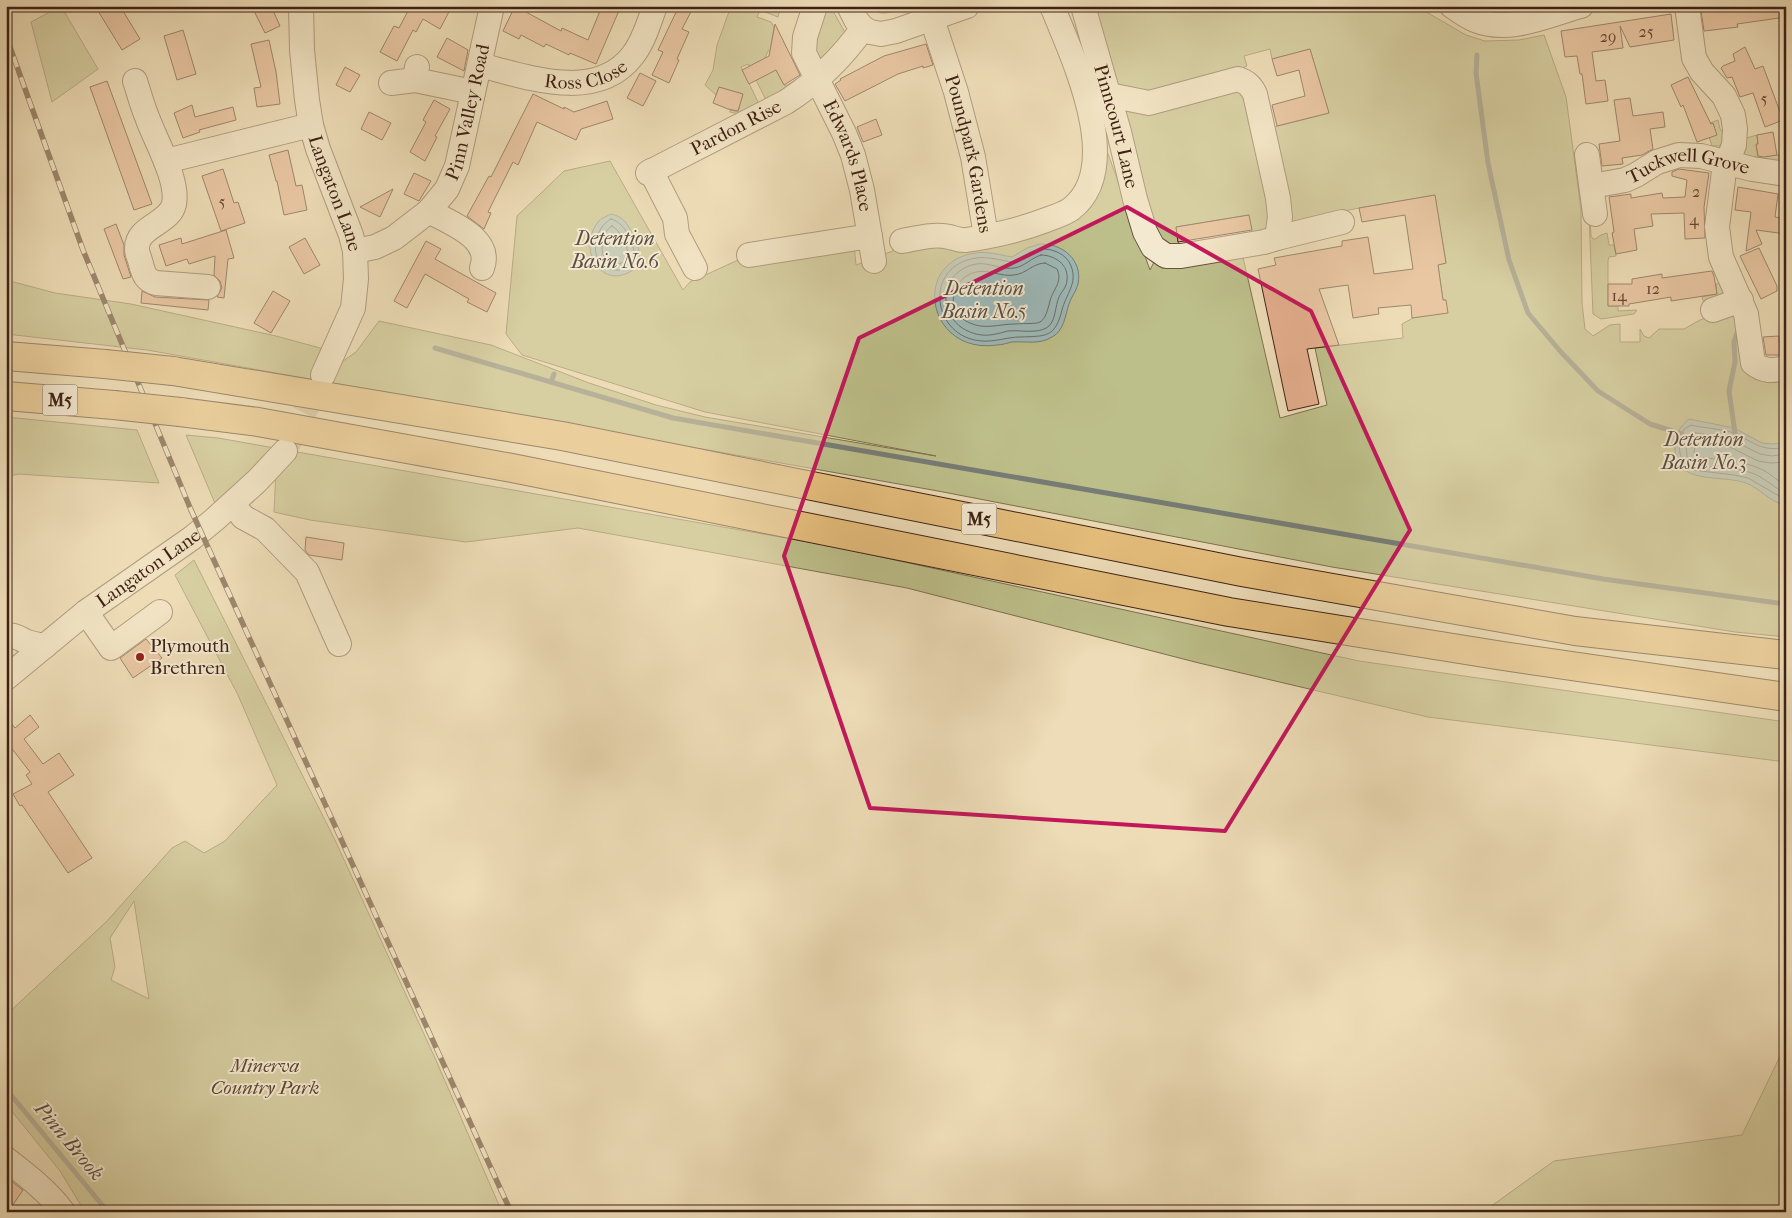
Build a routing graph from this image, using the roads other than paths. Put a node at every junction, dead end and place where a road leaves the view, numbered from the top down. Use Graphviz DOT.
graph roads {
  1 [pos="301,6"];
  2 [pos="492,6"];
  3 [pos="655,6"];
  4 [pos="815,6"];
  5 [pos="848,6"];
  6 [pos="967,6"];
  7 [pos="1052,6"];
  8 [pos="1082,6"];
  9 [pos="1452,6"];
  10 [pos="1581,6"];
  11 [pos="1686,6"];
  12 [pos="932,19"];
  13 [pos="863,28"];
  14 [pos="480,64"];
  15 [pos="817,80"];
  16 [pos="135,81"];
  17 [pos="391,83"];
  18 [pos="473,92"];
  19 [pos="1108,95"];
  20 [pos="311,125"];
  21 [pos="1587,155"];
  22 [pos="166,161"];
  23 [pos="1727,162"];
  24 [pos="1786,174"];
  25 [pos="1592,186"];
  26 [pos="429,211"];
  27 [pos="1595,214"];
  28 [pos="1342,222"];
  29 [pos="870,236"];
  30 [pos="986,236"];
  31 [pos="1278,238"];
  32 [pos="902,241"];
  33 [pos="355,251"];
  34 [pos="749,255"];
  35 [pos="874,261"];
  36 [pos="482,268"];
  37 [pos="695,268"];
  38 [pos="208,287"];
  39 [pos="1741,300"];
  40 [pos="1712,310"];
  41 [pos="6,356"];
  42 [pos="1786,368"];
  43 [pos="323,375"];
  44 [pos="6,396"];
  45 [pos="285,451"];
  46 [pos="233,504"];
  47 [pos="86,612"];
  48 [pos="160,612"];
  49 [pos="6,636"];
  50 [pos="339,644"];
  51 [pos="45,646"];
  52 [pos="1786,655"];
  53 [pos="6,678"];
  54 [pos="1786,697"];
  55 [pos="6,1159"];
  56 [pos="63,1212"];
  1 -- 20 [label="street, Langaton Lane"];
  2 -- 14 [label="street, Pinn Valley Road"];
  3 -- 14 [label="street, Ross Close"];
  4 -- 15 [label="street"];
  5 -- 13 [label="street"];
  6 -- 12 [label="street"];
  7 -- 30 [label="street"];
  8 -- 19 [label="street, Pinncourt Lane"];
  9 -- 10 [label="street"];
  11 -- 23 [label="street"];
  12 -- 13 [label="street"];
  12 -- 30 [label="street, Poundpark Gardens"];
  13 -- 15 [label="street, Pardon Rise"];
  14 -- 18 [label="street, Pinn Valley Road"];
  15 -- 29 [label="street, Edwards Place"];
  15 -- 37 [label="street, Pardon Rise"];
  16 -- 22 [label="street"];
  17 -- 18 [label="street"];
  18 -- 26 [label="street, Pinn Valley Road"];
  19 -- 31 [label="street, Pinncourt Lane"];
  19 -- 31 [label="street"];
  20 -- 22 [label="street"];
  20 -- 33 [label="street, Langaton Lane"];
  21 -- 25 [label="street"];
  22 -- 38 [label="street"];
  23 -- 24 [label="street, Tuckwell Grove"];
  23 -- 25 [label="street, Tuckwell Grove"];
  23 -- 39 [label="street"];
  25 -- 27 [label="street"];
  26 -- 33 [label="street, Pinn Valley Road"];
  26 -- 36 [label="street"];
  28 -- 31 [label="street"];
  29 -- 34 [label="street, Edwards Place"];
  29 -- 35 [label="street, Edwards Place"];
  30 -- 32 [label="street, Poundpark Gardens"];
  33 -- 43 [label="street, Langaton Lane"];
  39 -- 40 [label="street"];
  39 -- 42 [label="street"];
  41 -- 52 [label="highway, M5, bridge"];
  44 -- 54 [label="highway, M5, bridge"];
  45 -- 46 [label="street, Langaton Lane"];
  46 -- 47 [label="street, Langaton Lane"];
  46 -- 50 [label="street"];
  47 -- 48 [label="street"];
  47 -- 51 [label="street, Langaton Lane"];
  49 -- 51 [label="street"];
  51 -- 53 [label="street, Langaton Lane"];
  55 -- 56 [label="street"];
}
